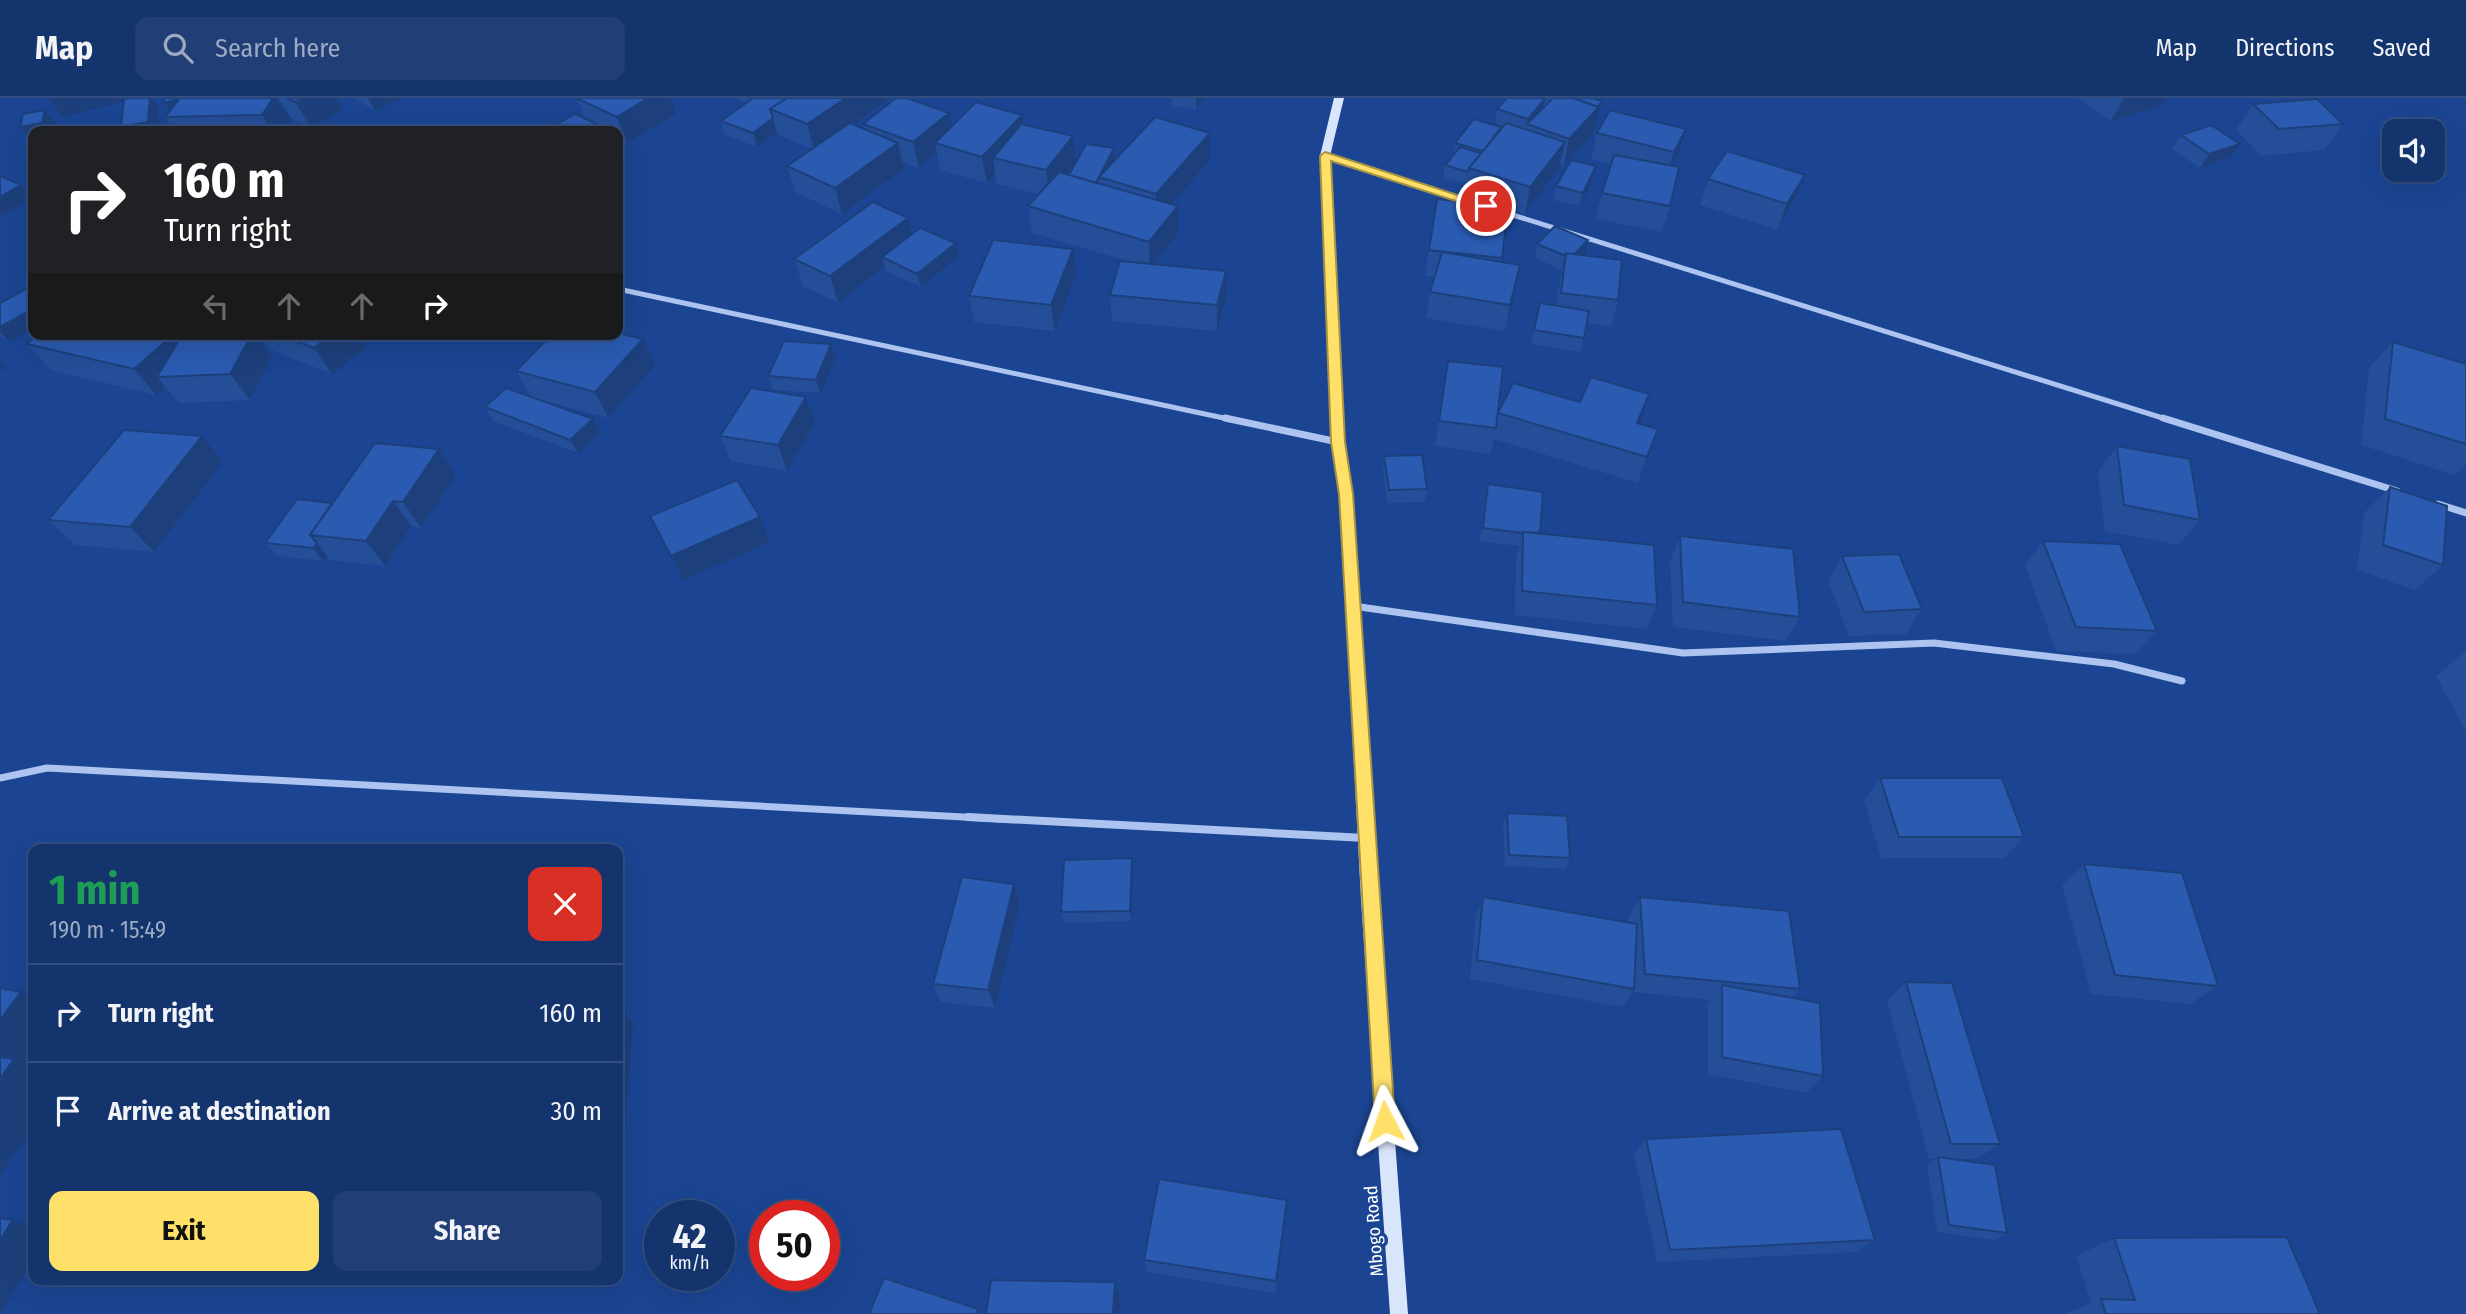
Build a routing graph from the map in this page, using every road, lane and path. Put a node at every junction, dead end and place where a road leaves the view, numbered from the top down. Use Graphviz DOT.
graph roads {
  1 [pos="1339,98"];
  2 [pos="1325,156"];
  3 [pos="623,290"];
  4 [pos="1338,442"];
  5 [pos="2400,492"];
  6 [pos="2426,500"];
  7 [pos="2466,513"];
  8 [pos="1352,606"];
  9 [pos="2182,681"];
  10 [pos="0,778"];
  11 [pos="1366,838"];
  12 [pos="1399,1314"];
  1 -- 2 [label="main road, Mbogo Road"];
  2 -- 4 [label="main road, Mbogo Road"];
  2 -- 5 [label="street"];
  3 -- 4 [label="street"];
  4 -- 8 [label="main road, Mbogo Road"];
  6 -- 7 [label="street"];
  8 -- 9 [label="street"];
  8 -- 11 [label="main road, Mbogo Road"];
  10 -- 11 [label="street"];
  11 -- 12 [label="main road, Mbogo Road"];
}
